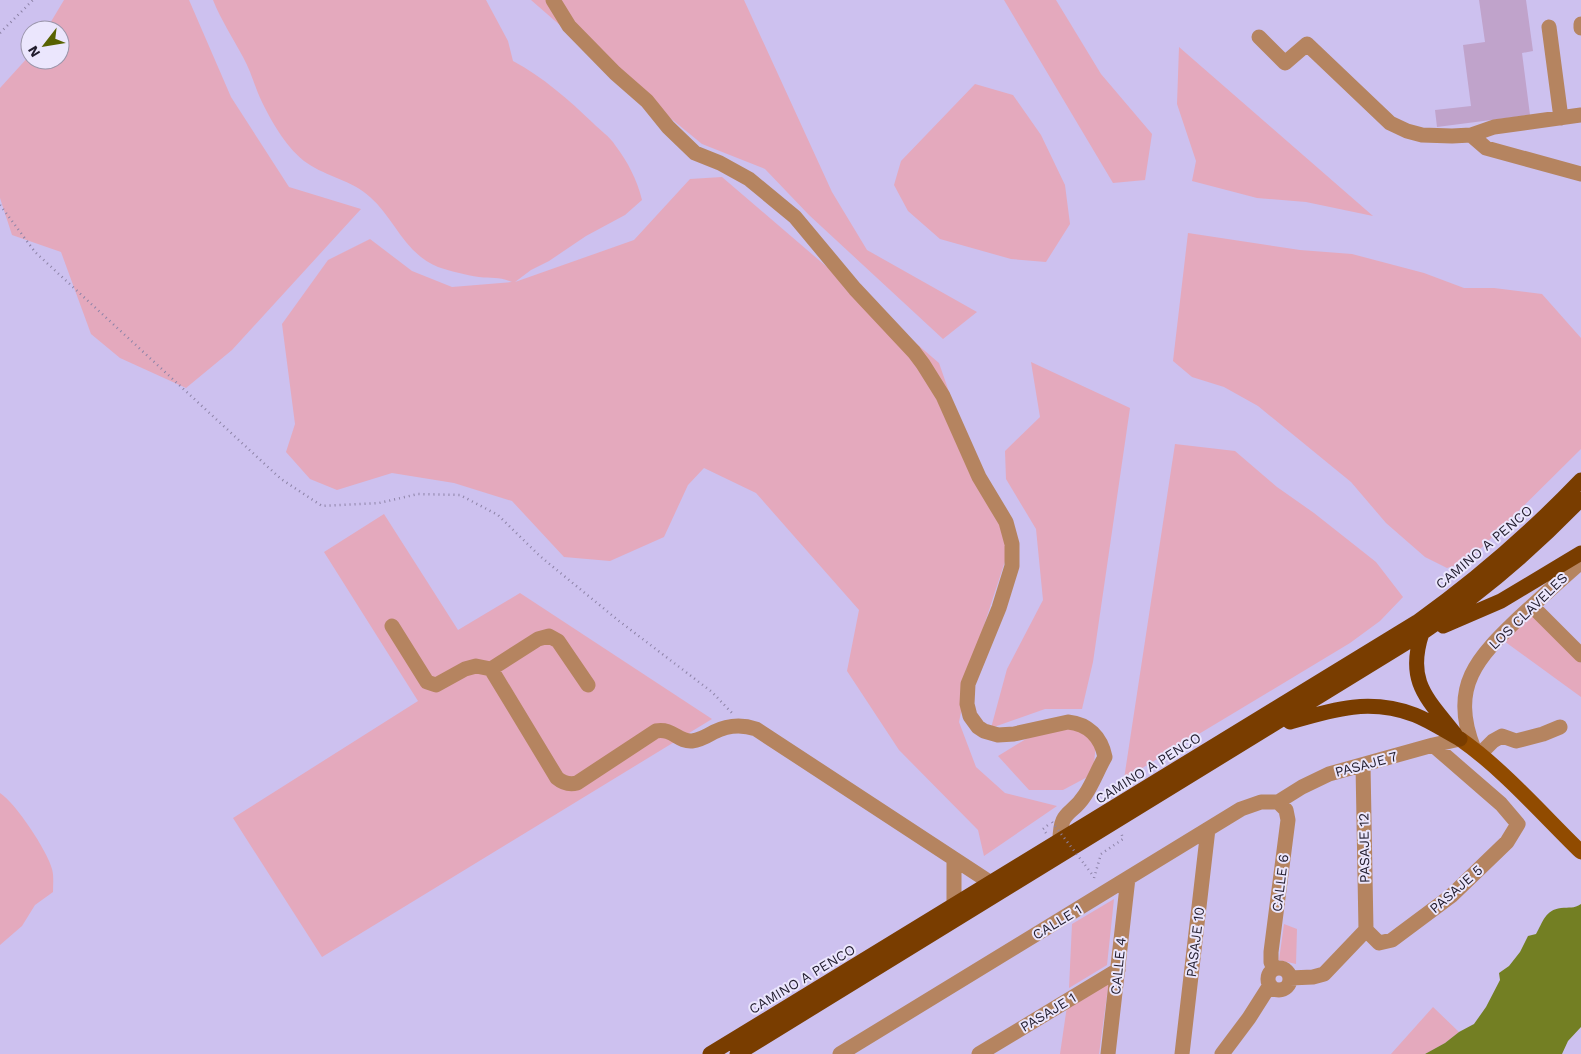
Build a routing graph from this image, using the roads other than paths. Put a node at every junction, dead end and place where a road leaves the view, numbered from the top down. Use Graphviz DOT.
graph roads {
  1 [pos="553,0"];
  2 [pos="1550,27"];
  3 [pos="1259,37"];
  4 [pos="1581,115"];
  5 [pos="1561,118"];
  6 [pos="1471,135"];
  7 [pos="1581,174"];
  8 [pos="1581,480"];
  9 [pos="1581,499"];
  10 [pos="1580,562"];
  11 [pos="1532,606"];
  12 [pos="392,626"];
  13 [pos="1422,634"];
  14 [pos="1581,655"];
  15 [pos="491,669"];
  16 [pos="588,685"];
  17 [pos="1560,727"];
  18 [pos="1269,728"];
  19 [pos="1460,739"];
  20 [pos="1433,745"];
  21 [pos="1477,752"];
  22 [pos="1363,765"];
  23 [pos="1278,802"];
  24 [pos="1208,829"];
  25 [pos="1060,841"];
  26 [pos="1581,852"];
  27 [pos="954,859"];
  28 [pos="1128,878"];
  29 [pos="991,883"];
  30 [pos="954,905"];
  31 [pos="1366,930"];
  32 [pos="1274,969"];
  33 [pos="1118,970"];
  34 [pos="1290,978"];
  35 [pos="1270,985"];
  36 [pos="710,1054"];
  37 [pos="737,1054"];
  38 [pos="840,1054"];
  39 [pos="979,1054"];
  40 [pos="1108,1054"];
  41 [pos="1182,1054"];
  42 [pos="1222,1054"];
  1 -- 25 [label="street"];
  2 -- 5 [label="street"];
  3 -- 6 [label="street"];
  4 -- 5 [label="street"];
  5 -- 6 [label="street"];
  6 -- 7 [label="street"];
  8 -- 25 [label="highway, CAMINO A PENCO"];
  9 -- 13 [label="highway, CAMINO A PENCO"];
  10 -- 11 [label="street, LOS CLAVELES"];
  10 -- 13 [label="highway"];
  11 -- 14 [label="street"];
  11 -- 21 [label="street, LOS CLAVELES"];
  12 -- 15 [label="street"];
  13 -- 18 [label="highway, CAMINO A PENCO"];
  13 -- 19 [label="highway"];
  15 -- 16 [label="street"];
  15 -- 27 [label="street"];
  17 -- 21 [label="street"];
  18 -- 19 [label="highway"];
  18 -- 37 [label="highway, CAMINO A PENCO"];
  19 -- 20 [label="street, PASAJE 7"];
  19 -- 21 [label="main road"];
  20 -- 22 [label="street, PASAJE 7"];
  20 -- 31 [label="street, PASAJE 5"];
  21 -- 26 [label="main road"];
  22 -- 23 [label="street, PASAJE 7"];
  22 -- 31 [label="street, PASAJE 12"];
  23 -- 24 [label="street, CALLE 1"];
  23 -- 32 [label="street, CALLE 6"];
  24 -- 28 [label="street, CALLE 1"];
  24 -- 41 [label="street, PASAJE 10"];
  25 -- 29 [label="highway, CAMINO A PENCO"];
  27 -- 29 [label="street"];
  27 -- 30 [label="street"];
  28 -- 33 [label="street, CALLE 4"];
  28 -- 38 [label="street, CALLE 1"];
  29 -- 30 [label="highway, CAMINO A PENCO"];
  30 -- 36 [label="highway, CAMINO A PENCO"];
  31 -- 34 [label="street"];
  32 -- 34 [label="street"];
  32 -- 35 [label="street, CALLE 6"];
  33 -- 39 [label="street, PASAJE 1"];
  33 -- 40 [label="street, CALLE 4"];
  34 -- 35 [label="street"];
  35 -- 42 [label="street"];
}
